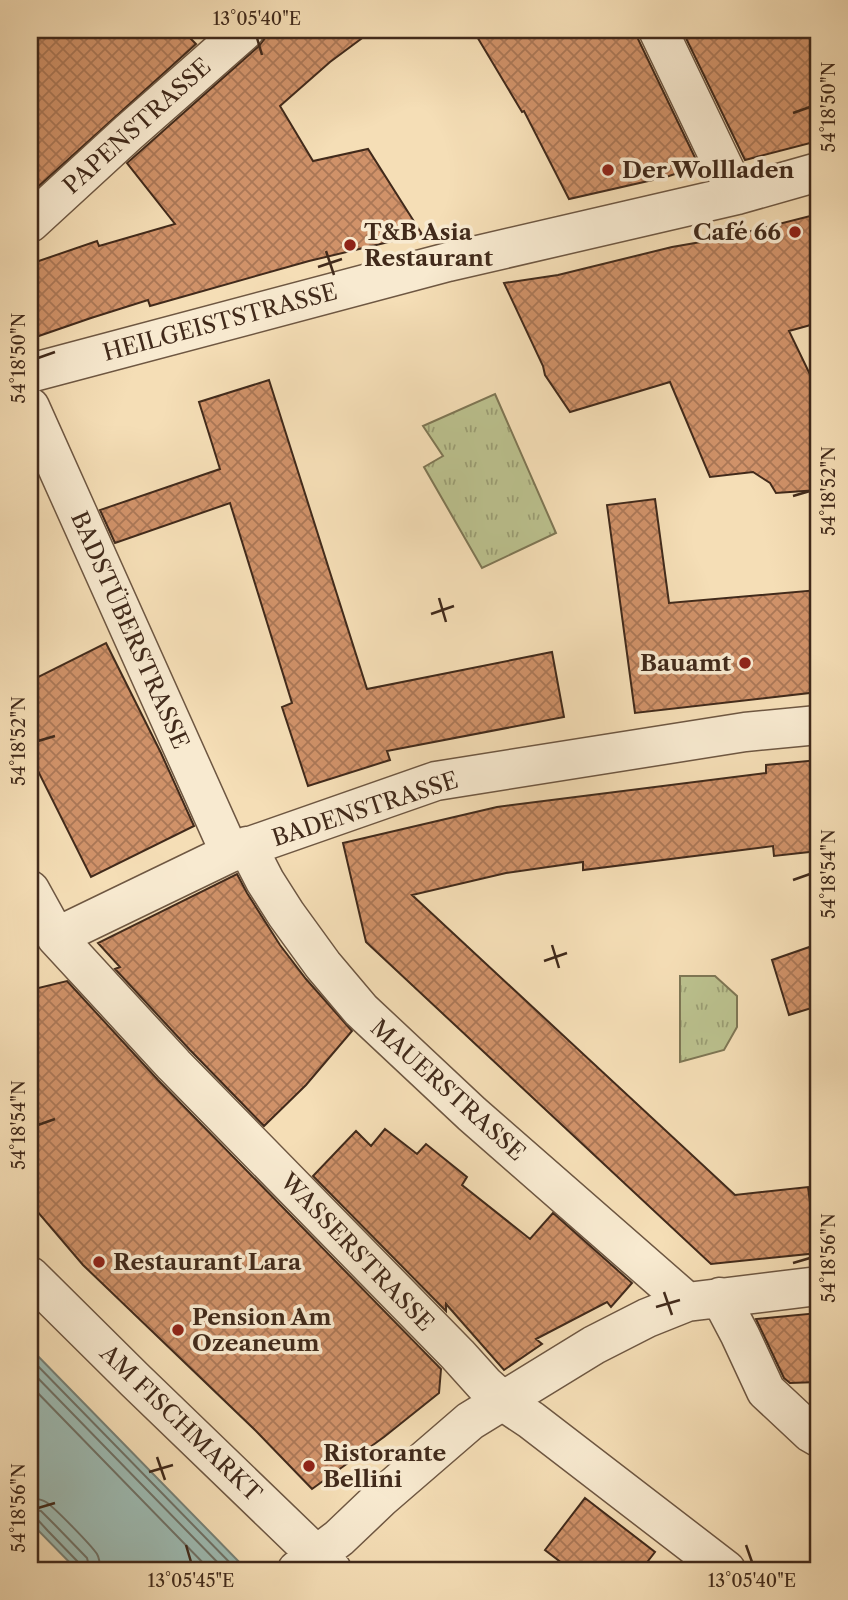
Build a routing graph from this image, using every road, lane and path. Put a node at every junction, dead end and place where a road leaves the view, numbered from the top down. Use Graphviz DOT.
graph roads {
  1 [pos="245,30"];
  2 [pos="658,30"];
  3 [pos="818,172"];
  4 [pos="737,195"];
  5 [pos="30,223"];
  6 [pos="30,373"];
  7 [pos="30,407"];
  8 [pos="818,725"];
  9 [pos="238,850"];
  10 [pos="31,897"];
  11 [pos="56,937"];
  12 [pos="30,1276"];
  13 [pos="818,1286"];
  14 [pos="704,1300"];
  15 [pos="503,1402"];
  16 [pos="818,1437"];
  17 [pos="315,1565"];
  18 [pos="726,1570"];
  1 -- 5 [label="street, PAPENSTRASSE"];
  2 -- 4 [label="street"];
  3 -- 4 [label="street, HEILGEISTSTRASSE"];
  4 -- 6 [label="street, HEILGEISTSTRASSE"];
  7 -- 9 [label="street, BADSTÜBERSTRASSE"];
  8 -- 9 [label="street, BADENSTRASSE"];
  9 -- 11 [label="street, BADENSTRASSE"];
  9 -- 14 [label="street, MAUERSTRASSE"];
  10 -- 11 [label="street, WASSERSTRASSE"];
  11 -- 15 [label="street, WASSERSTRASSE"];
  12 -- 17 [label="street, AM FISCHMARKT"];
  13 -- 14 [label="street"];
  14 -- 15 [label="street"];
  14 -- 16 [label="street, MAUERSTRASSE"];
  15 -- 17 [label="street"];
  15 -- 18 [label="street, WASSERSTRASSE"];
}
